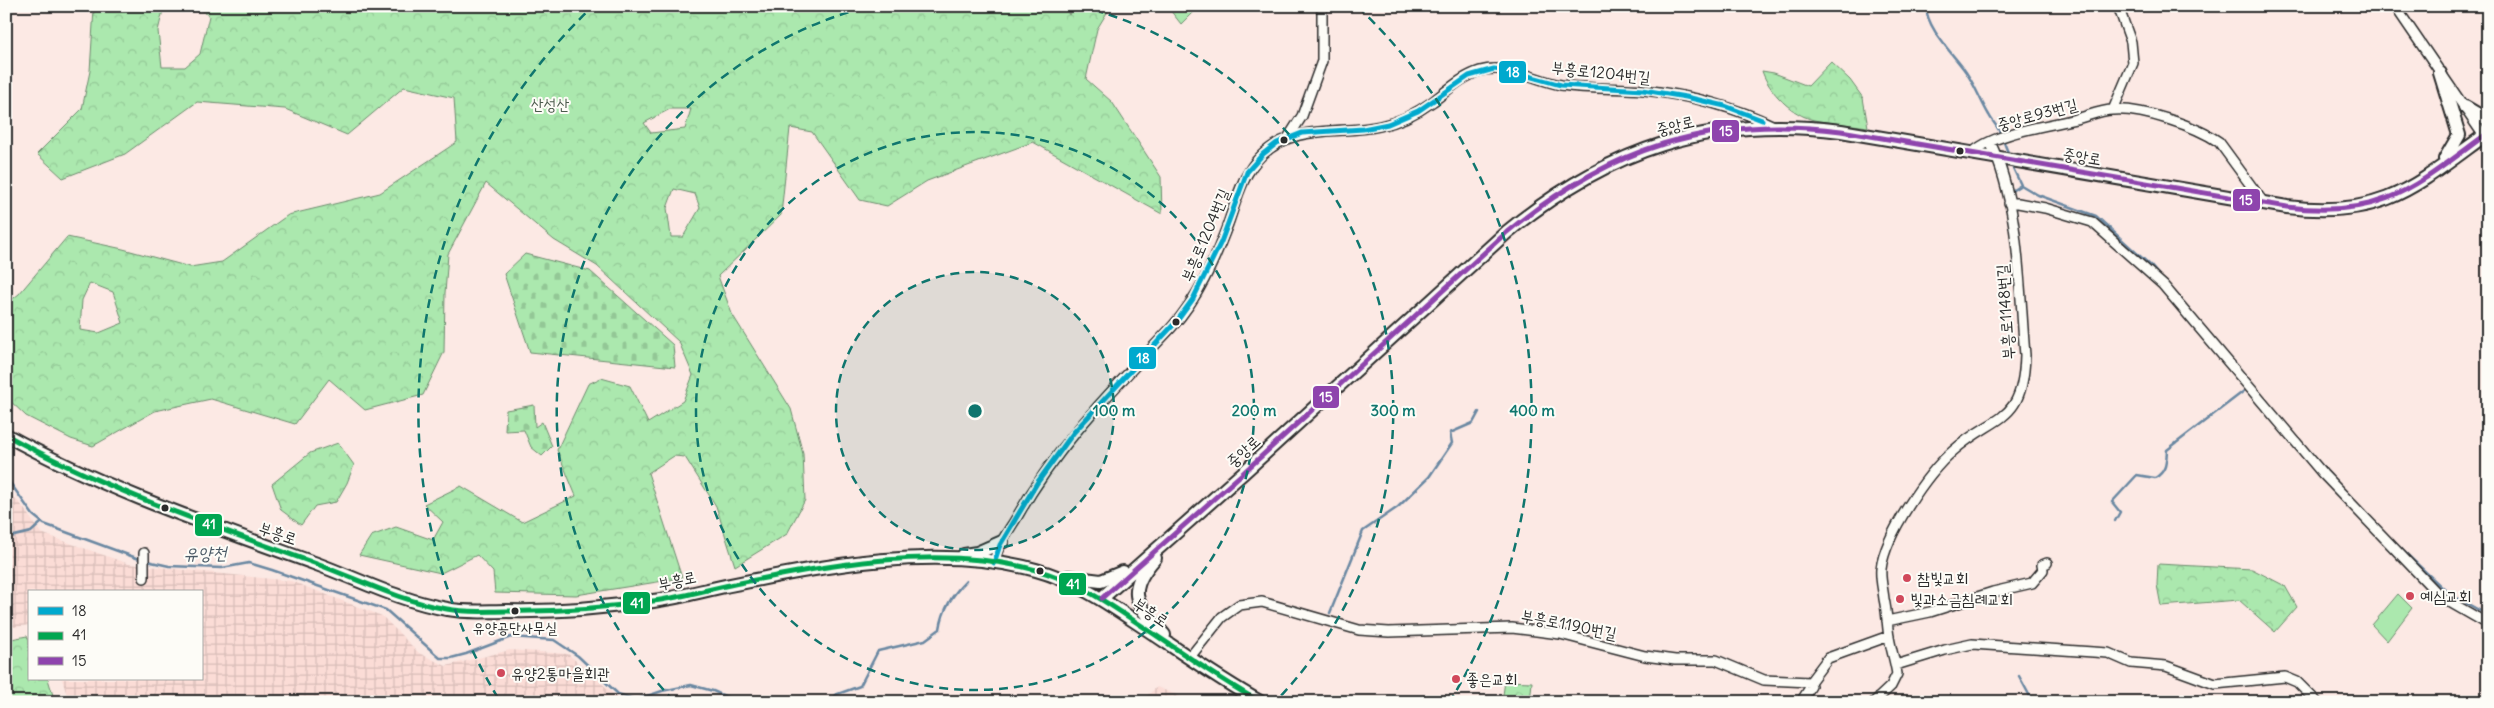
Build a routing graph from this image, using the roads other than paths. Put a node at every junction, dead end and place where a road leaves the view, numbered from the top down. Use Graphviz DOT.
graph roads {
  1 [pos="1322,6"];
  2 [pos="2118,6"];
  3 [pos="2395,6"];
  4 [pos="2440,73"];
  5 [pos="2464,107"];
  6 [pos="2113,110"];
  7 [pos="2488,117"];
  8 [pos="1774,126"];
  9 [pos="2486,137"];
  10 [pos="1287,138"];
  11 [pos="1994,140"];
  12 [pos="1971,154"];
  13 [pos="2007,160"];
  14 [pos="2427,179"];
  15 [pos="2263,202"];
  16 [pos="2009,203"];
  17 [pos="6,434"];
  18 [pos="1189,521"];
  19 [pos="1002,542"];
  20 [pos="144,553"];
  21 [pos="1152,553"];
  22 [pos="953,558"];
  23 [pos="994,563"];
  24 [pos="2047,563"];
  25 [pos="1052,576"];
  26 [pos="144,578"];
  27 [pos="1102,598"];
  28 [pos="1887,621"];
  29 [pos="2488,624"];
  30 [pos="1888,636"];
  31 [pos="1176,648"];
  32 [pos="1190,657"];
  33 [pos="1896,665"];
  34 [pos="1810,682"];
  35 [pos="1260,702"];
  36 [pos="1801,702"];
  37 [pos="1874,702"];
  38 [pos="2317,702"];
  1 -- 10 [label="street, 부흥로1204번길"];
  2 -- 6 [label="street"];
  3 -- 4 [label="street"];
  4 -- 5 [label="street"];
  4 -- 14 [label="main road"];
  5 -- 7 [label="main road"];
  5 -- 9 [label="street"];
  6 -- 11 [label="street, 중앙로93번길"];
  6 -- 15 [label="street, 중앙로93번길"];
  8 -- 10 [label="street, 부흥로1204번길"];
  8 -- 12 [label="main road, 중앙로"];
  8 -- 18 [label="main road, 중앙로"];
  9 -- 14 [label="main road, 중앙로"];
  10 -- 19 [label="street, 부흥로1204번길"];
  11 -- 12 [label="street, 중앙로93번길"];
  11 -- 13 [label="street, 부흥로1148번길"];
  12 -- 13 [label="main road, 중앙로"];
  13 -- 15 [label="main road, 중앙로"];
  13 -- 16 [label="street, 부흥로1148번길"];
  14 -- 15 [label="main road, 중앙로"];
  16 -- 28 [label="street, 부흥로1148번길"];
  16 -- 29 [label="street"];
  17 -- 22 [label="main road, 부흥로"];
  18 -- 21 [label="main road, 중앙로"];
  18 -- 31 [label="main road"];
  19 -- 22 [label="main road"];
  19 -- 23 [label="street, 부흥로1204번길"];
  20 -- 26 [label="street"];
  21 -- 25 [label="main road"];
  21 -- 27 [label="main road, 중앙로"];
  22 -- 23 [label="main road, 부흥로"];
  23 -- 25 [label="main road, 부흥로"];
  24 -- 28 [label="street"];
  25 -- 27 [label="main road, 부흥로"];
  27 -- 31 [label="main road, 부흥로"];
  28 -- 30 [label="street, 부흥로1148번길"];
  30 -- 33 [label="street, 부흥로1148번길"];
  30 -- 34 [label="street"];
  31 -- 32 [label="main road, 부흥로"];
  32 -- 34 [label="street, 부흥로1190번길"];
  32 -- 35 [label="main road, 부흥로"];
  33 -- 37 [label="street"];
  33 -- 38 [label="street"];
  34 -- 36 [label="street"];
}
